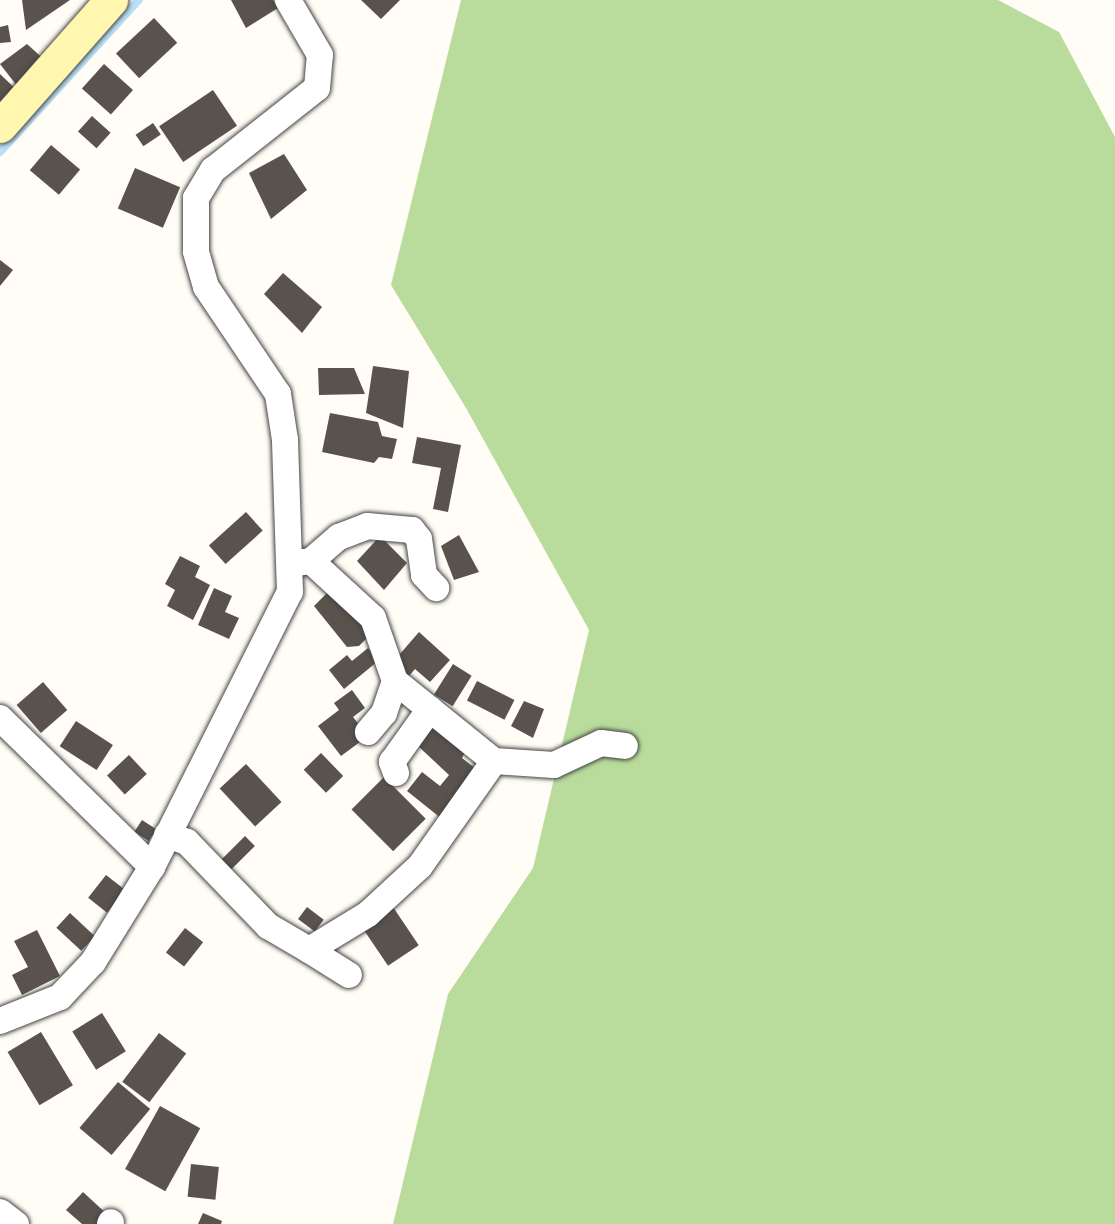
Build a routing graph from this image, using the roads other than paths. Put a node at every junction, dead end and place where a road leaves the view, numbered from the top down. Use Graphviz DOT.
graph roads {
  1 [pos="111,0"];
  2 [pos="288,0"];
  3 [pos="0,126"];
  4 [pos="300,562"];
  5 [pos="436,588"];
  6 [pos="394,681"];
  7 [pos="430,709"];
  8 [pos="0,718"];
  9 [pos="368,732"];
  10 [pos="625,746"];
  11 [pos="494,761"];
  12 [pos="396,773"];
  13 [pos="167,835"];
  14 [pos="152,867"];
  15 [pos="309,950"];
  16 [pos="349,975"];
  17 [pos="0,1021"];
  18 [pos="0,1212"];
  19 [pos="16,1224"];
  1 -- 3 [label="street"];
  2 -- 4 [label="street"];
  4 -- 5 [label="street"];
  4 -- 6 [label="street"];
  4 -- 13 [label="street"];
  6 -- 7 [label="street"];
  6 -- 9 [label="street"];
  7 -- 11 [label="street"];
  7 -- 12 [label="street"];
  8 -- 14 [label="street"];
  10 -- 11 [label="street"];
  11 -- 15 [label="street"];
  13 -- 14 [label="street"];
  13 -- 15 [label="street"];
  14 -- 17 [label="street"];
  15 -- 16 [label="street"];
  18 -- 19 [label="street"];
}
